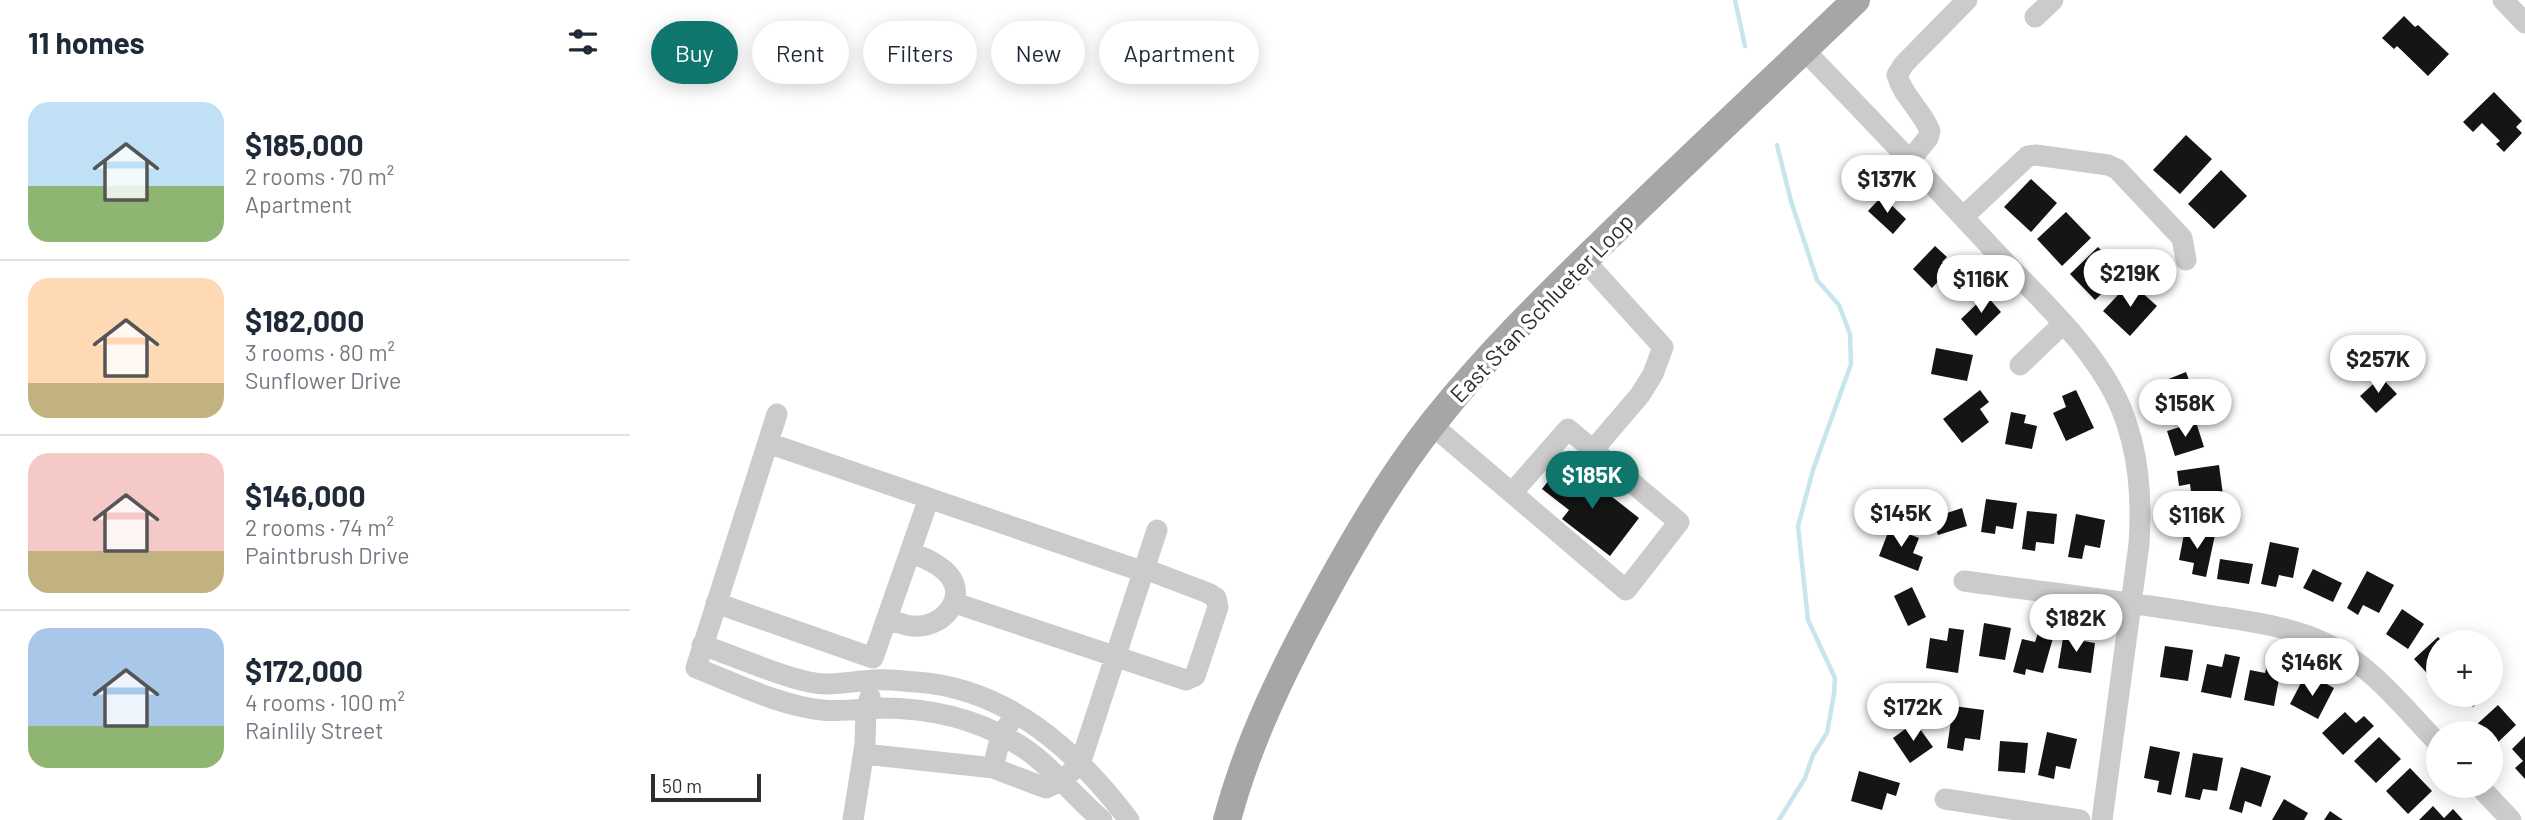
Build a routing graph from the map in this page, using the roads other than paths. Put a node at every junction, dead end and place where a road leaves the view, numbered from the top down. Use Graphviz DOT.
graph roads {
  1 [pos="1856,0"];
  2 [pos="1966,0"];
  3 [pos="2053,0"];
  4 [pos="2503,0"];
  5 [pos="2035,17"];
  6 [pos="2525,23"];
  7 [pos="1804,50"];
  8 [pos="1910,160"];
  9 [pos="1963,216"];
  10 [pos="1584,260"];
  11 [pos="2186,260"];
  12 [pos="2063,324"];
  13 [pos="2020,365"];
  14 [pos="777,414"];
  15 [pos="1432,425"];
  16 [pos="768,443"];
  17 [pos="1593,450"];
  18 [pos="1512,493"];
  19 [pos="929,498"];
  20 [pos="1157,530"];
  21 [pos="910,552"];
  22 [pos="1144,571"];
  23 [pos="1964,581"];
  24 [pos="716,603"];
  25 [pos="955,603"];
  26 [pos="2130,604"];
  27 [pos="887,619"];
  28 [pos="702,645"];
  29 [pos="873,658"];
  30 [pos="1115,658"];
  31 [pos="876,680"];
  32 [pos="866,709"];
  33 [pos="1017,714"];
  34 [pos="2426,731"];
  35 [pos="1001,735"];
  36 [pos="864,754"];
  37 [pos="1080,764"];
  38 [pos="994,768"];
  39 [pos="1061,781"];
  40 [pos="2490,798"];
  41 [pos="1945,800"];
  42 [pos="853,820"];
  43 [pos="1102,820"];
  44 [pos="1129,820"];
  45 [pos="1227,820"];
  46 [pos="2080,820"];
  47 [pos="2102,820"];
  48 [pos="2511,820"];
  1 -- 7 [label="main road, East Stan Schlueter Loop"];
  2 -- 8 [label="street"];
  3 -- 5 [label="street"];
  4 -- 6 [label="street"];
  7 -- 8 [label="street"];
  7 -- 10 [label="main road, East Stan Schlueter Loop"];
  8 -- 9 [label="street"];
  9 -- 11 [label="street"];
  9 -- 12 [label="street"];
  10 -- 15 [label="main road, East Stan Schlueter Loop"];
  10 -- 17 [label="street"];
  12 -- 13 [label="street"];
  12 -- 26 [label="street"];
  14 -- 16 [label="street"];
  15 -- 18 [label="street"];
  15 -- 45 [label="main road, East Stan Schlueter Loop"];
  16 -- 19 [label="street"];
  16 -- 24 [label="street"];
  17 -- 18 [label="street"];
  17 -- 18 [label="street"];
  19 -- 21 [label="street"];
  19 -- 22 [label="street"];
  20 -- 22 [label="street"];
  21 -- 25 [label="street"];
  21 -- 27 [label="street"];
  22 -- 30 [label="street"];
  22 -- 30 [label="street"];
  23 -- 26 [label="street"];
  24 -- 28 [label="street"];
  24 -- 29 [label="street"];
  25 -- 27 [label="street"];
  25 -- 30 [label="street"];
  26 -- 34 [label="street"];
  26 -- 47 [label="street"];
  27 -- 29 [label="street"];
  28 -- 31 [label="street"];
  28 -- 32 [label="street"];
  29 -- 31 [label="street"];
  30 -- 37 [label="street"];
  31 -- 32 [label="street"];
  31 -- 33 [label="street"];
  32 -- 35 [label="street"];
  32 -- 36 [label="street"];
  33 -- 35 [label="street"];
  33 -- 37 [label="street"];
  35 -- 38 [label="street"];
  35 -- 39 [label="street"];
  36 -- 38 [label="street"];
  36 -- 42 [label="street"];
  37 -- 39 [label="street"];
  37 -- 44 [label="street"];
  38 -- 39 [label="street"];
  39 -- 43 [label="street"];
  40 -- 48 [label="street"];
  41 -- 46 [label="street"];
}
